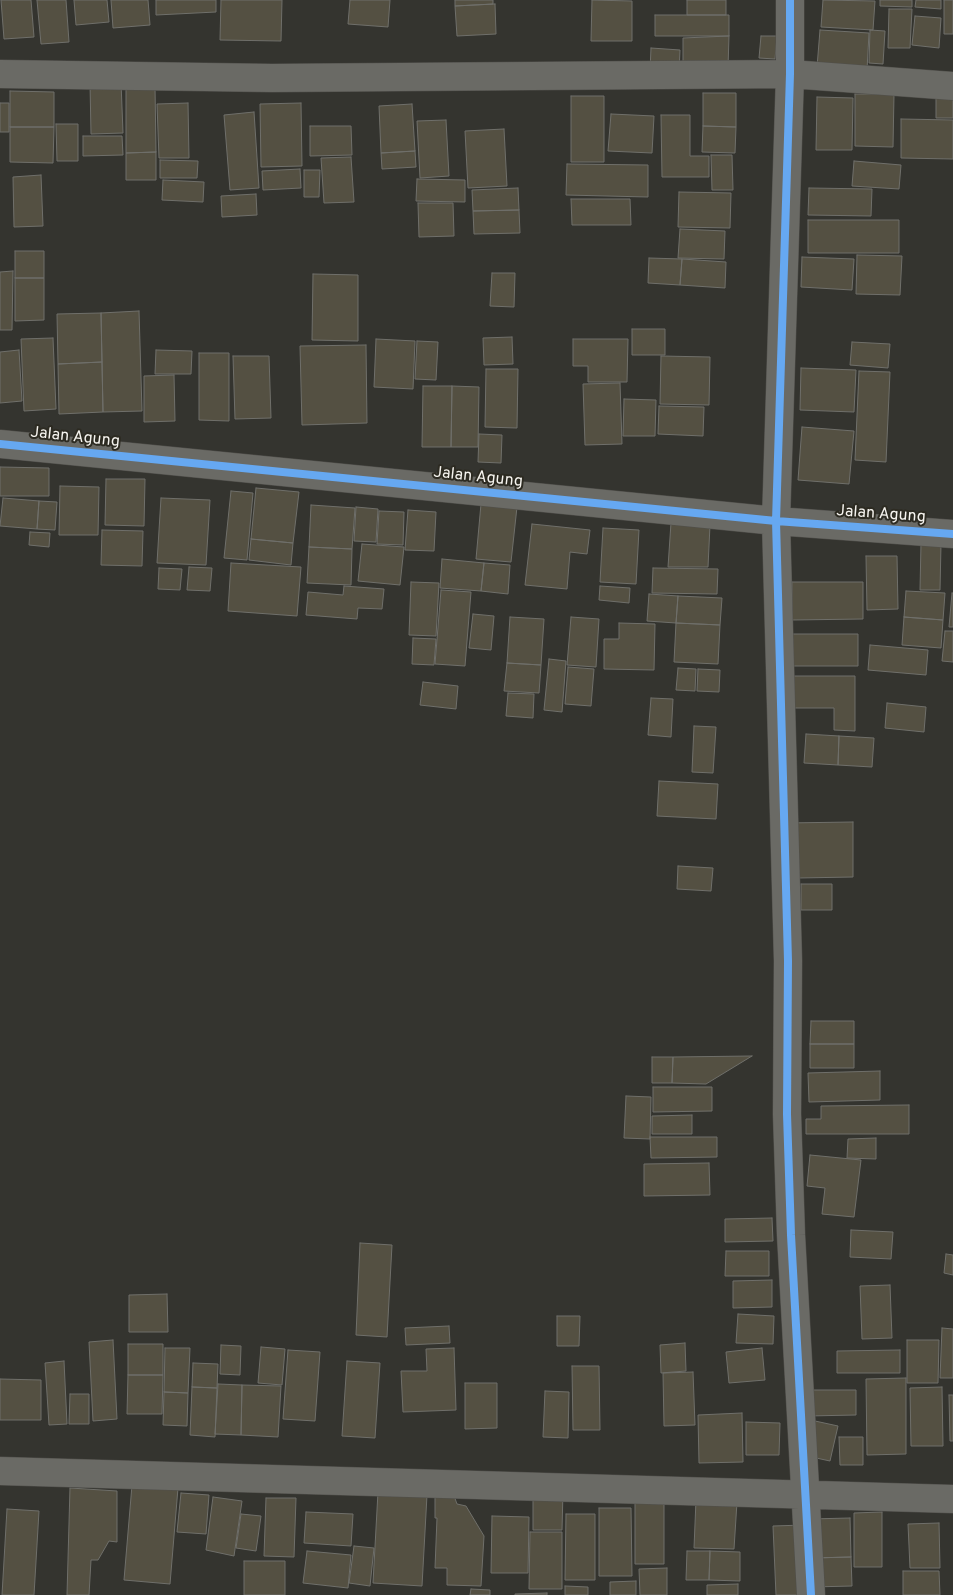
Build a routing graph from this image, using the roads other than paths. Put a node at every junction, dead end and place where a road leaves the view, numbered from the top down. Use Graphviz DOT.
graph roads {
  1 [pos="790,0"];
  2 [pos="0,74"];
  3 [pos="790,74"];
  4 [pos="953,86"];
  5 [pos="0,444"];
  6 [pos="776,522"];
  7 [pos="953,534"];
  8 [pos="0,1471"];
  9 [pos="805,1493"];
  10 [pos="953,1499"];
  11 [pos="811,1595"];
  1 -- 3 [label="street"];
  2 -- 3 [label="street"];
  3 -- 4 [label="street"];
  3 -- 6 [label="street"];
  5 -- 6 [label="street, Jalan Agung"];
  6 -- 7 [label="street, Jalan Agung"];
  6 -- 9 [label="street"];
  8 -- 9 [label="street"];
  9 -- 10 [label="street"];
  9 -- 11 [label="street"];
}
